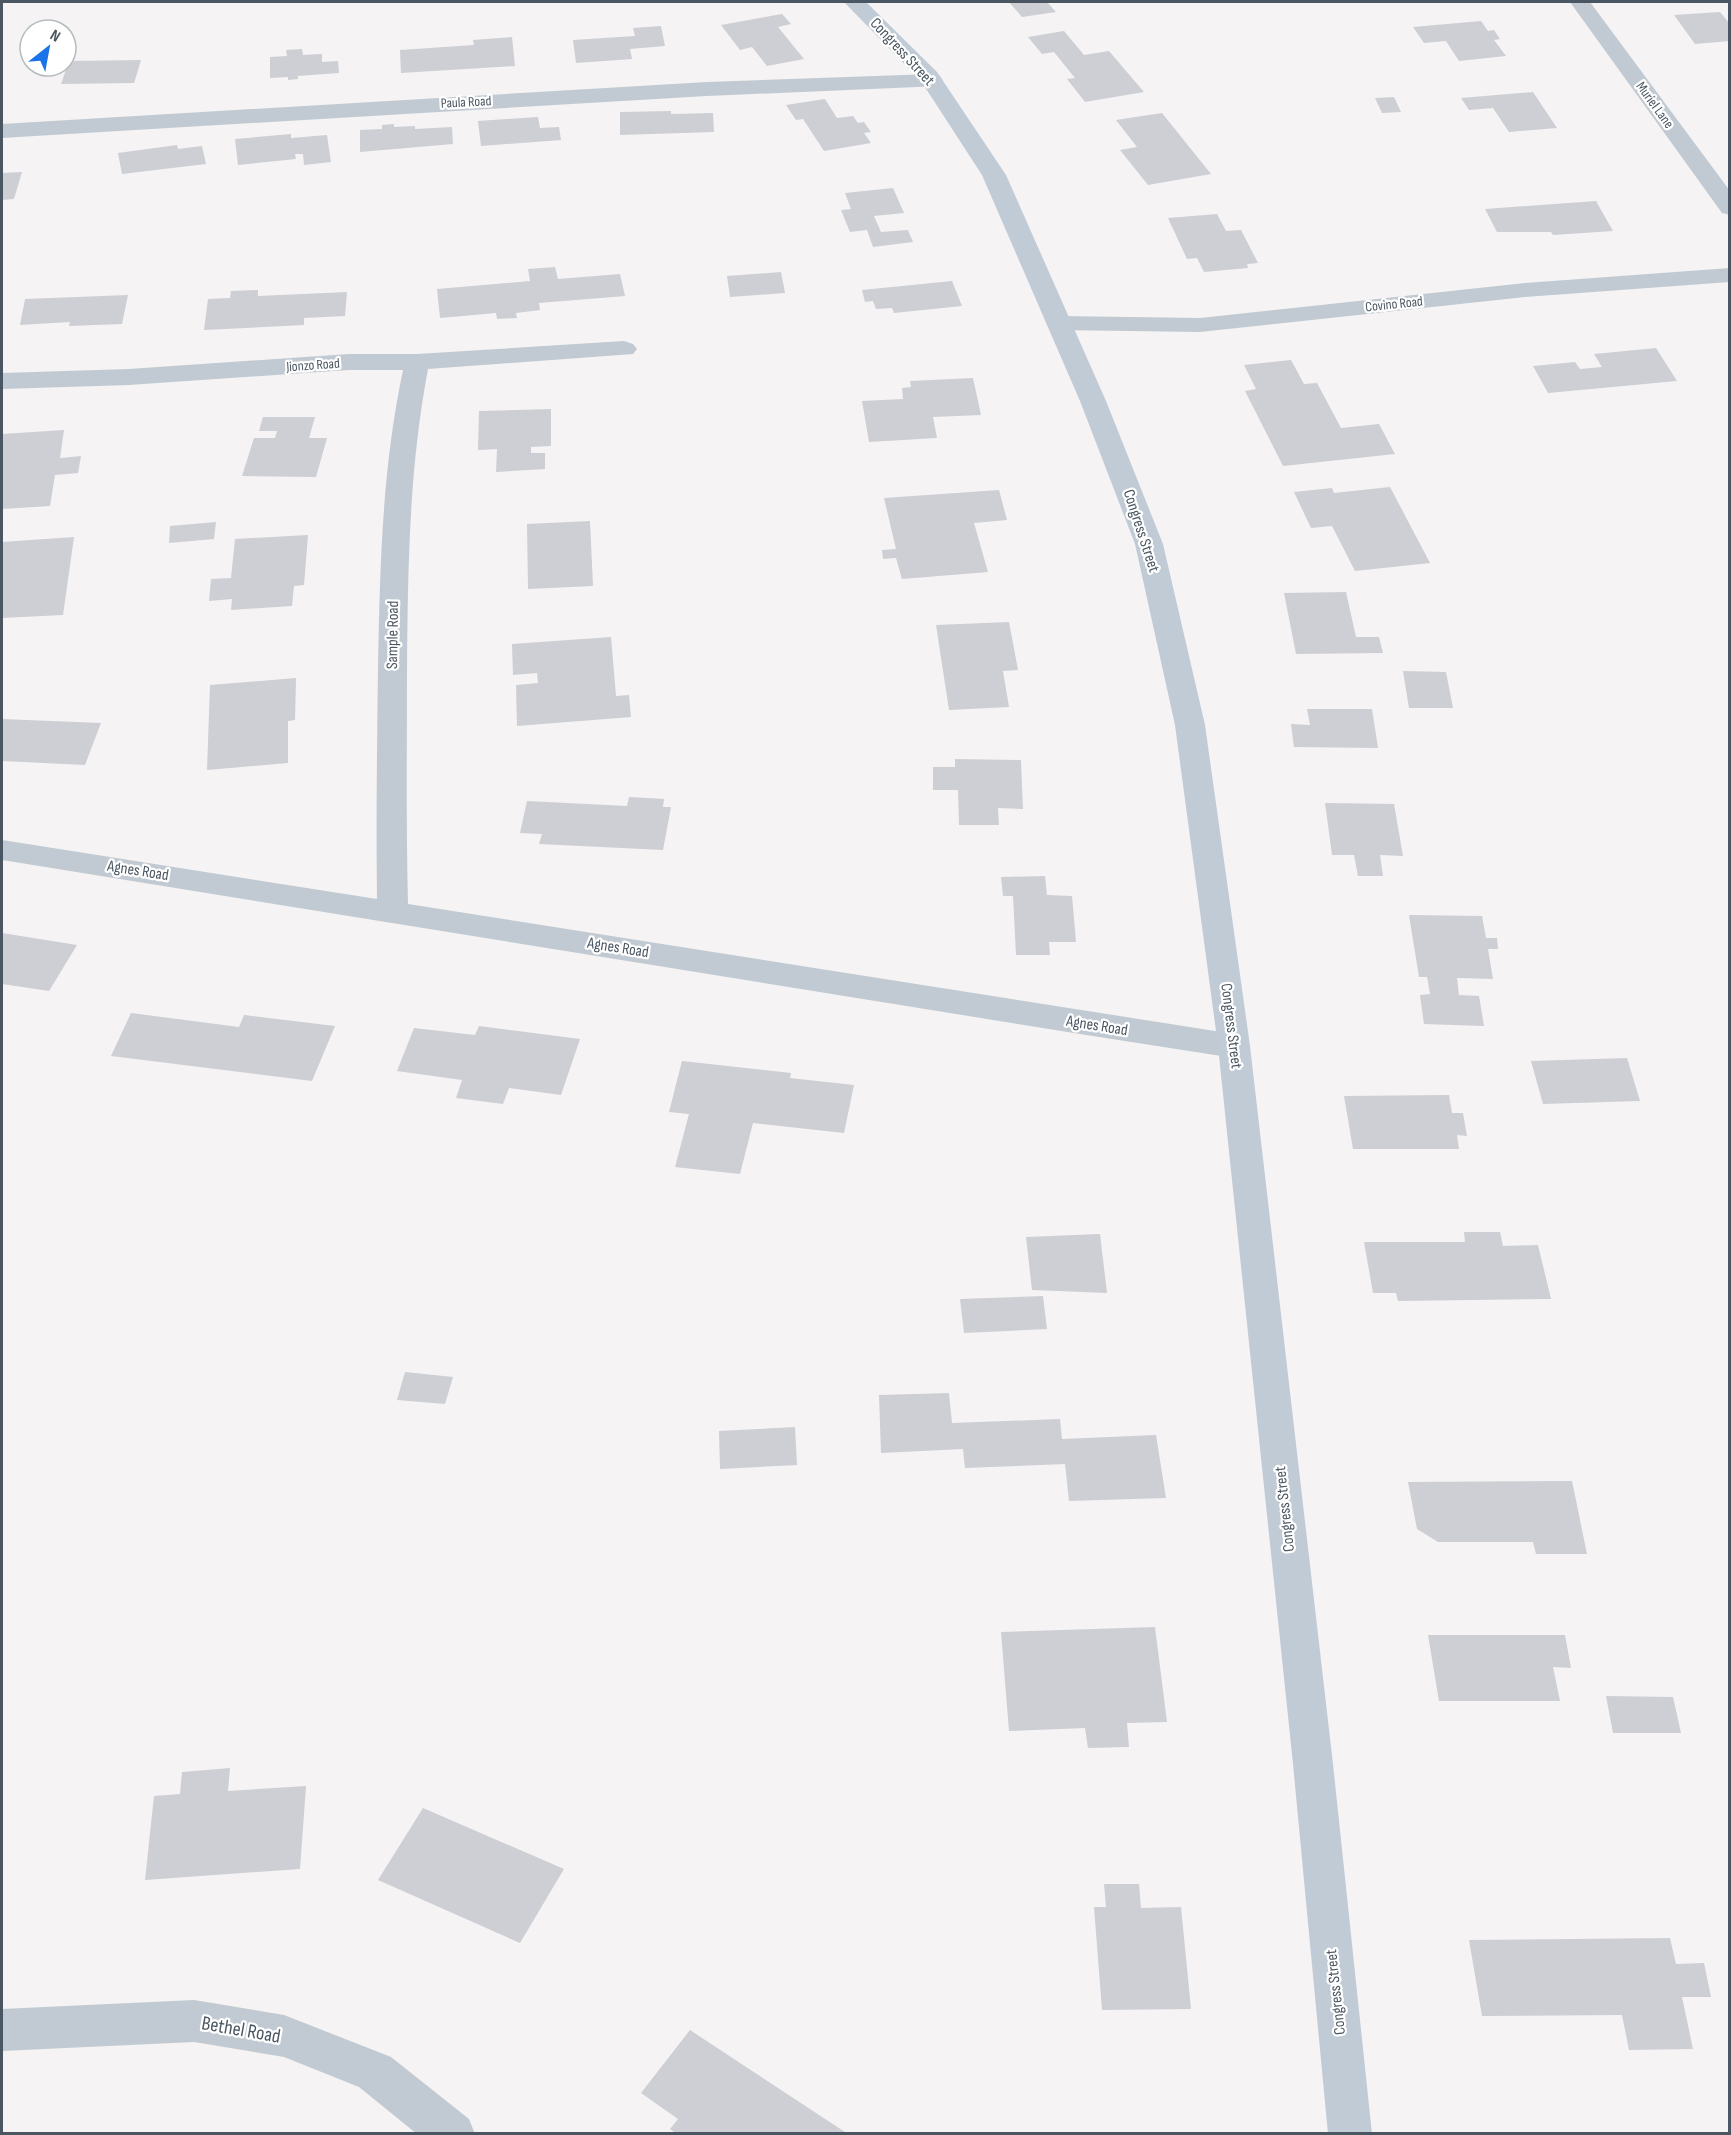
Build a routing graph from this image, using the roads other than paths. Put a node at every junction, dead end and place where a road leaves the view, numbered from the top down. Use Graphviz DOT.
graph roads {
  1 [pos="854,2"];
  2 [pos="1580,2"];
  3 [pos="932,81"];
  4 [pos="2,131"];
  5 [pos="1730,208"];
  6 [pos="1730,275"];
  7 [pos="1058,323"];
  8 [pos="624,349"];
  9 [pos="417,362"];
  10 [pos="2,381"];
  11 [pos="2,850"];
  12 [pos="393,911"];
  13 [pos="1234,1046"];
  14 [pos="2,2030"];
  15 [pos="453,2133"];
  16 [pos="1350,2133"];
  1 -- 3 [label="main road, Congress Street"];
  2 -- 5 [label="street, Muriel Lane"];
  3 -- 4 [label="street, Paula Road"];
  3 -- 7 [label="main road, Congress Street"];
  6 -- 7 [label="street, Covino Road"];
  7 -- 13 [label="main road, Congress Street"];
  8 -- 9 [label="street, Jionzo Road"];
  9 -- 10 [label="street, Jionzo Road"];
  9 -- 12 [label="street, Sample Road"];
  11 -- 12 [label="street, Agnes Road"];
  12 -- 13 [label="street, Agnes Road"];
  13 -- 16 [label="main road, Congress Street"];
  14 -- 15 [label="street, Bethel Road"];
}
